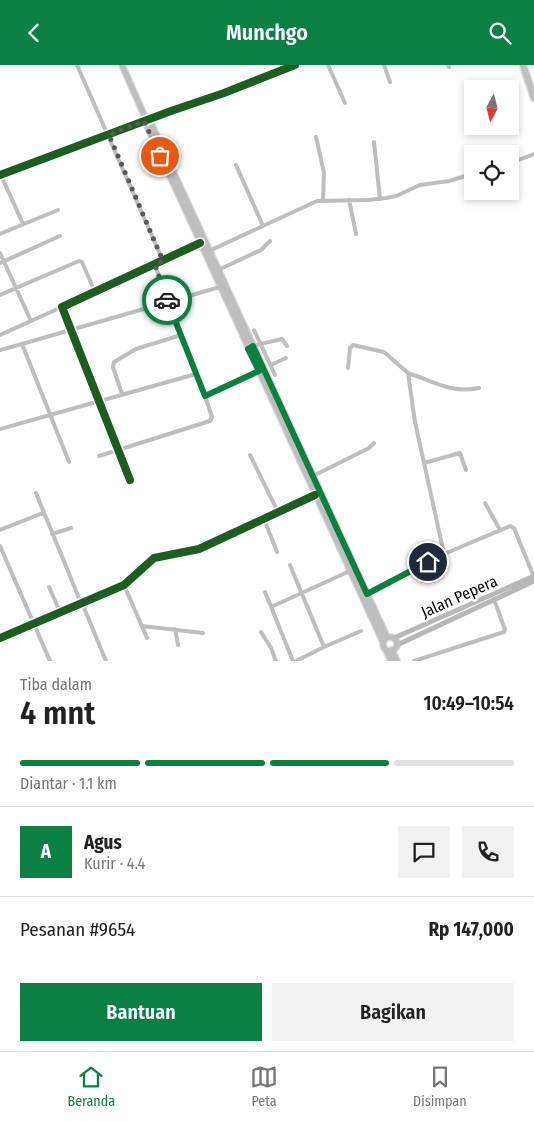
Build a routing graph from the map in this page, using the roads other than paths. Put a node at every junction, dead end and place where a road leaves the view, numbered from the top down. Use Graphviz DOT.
graph roads {
  1 [pos="77,65"];
  2 [pos="122,65"];
  3 [pos="295,65"];
  4 [pos="328,65"];
  5 [pos="384,65"];
  6 [pos="523,65"];
  7 [pos="390,82"];
  8 [pos="534,97"];
  9 [pos="346,103"];
  10 [pos="146,119"];
  11 [pos="109,135"];
  12 [pos="316,137"];
  13 [pos="374,142"];
  14 [pos="534,154"];
  15 [pos="519,160"];
  16 [pos="236,165"];
  17 [pos="1,175"];
  18 [pos="464,176"];
  19 [pos="380,199"];
  20 [pos="323,200"];
  21 [pos="349,200"];
  22 [pos="58,210"];
  23 [pos="23,224"];
  24 [pos="262,226"];
  25 [pos="0,234"];
  26 [pos="356,234"];
  27 [pos="60,236"];
  28 [pos="270,241"];
  29 [pos="200,243"];
  30 [pos="209,251"];
  31 [pos="0,253"];
  32 [pos="163,261"];
  33 [pos="2,262"];
  34 [pos="155,265"];
  35 [pos="218,270"];
  36 [pos="220,287"];
  37 [pos="16,288"];
  38 [pos="95,292"];
  39 [pos="0,295"];
  40 [pos="168,302"];
  41 [pos="62,307"];
  42 [pos="30,321"];
  43 [pos="254,330"];
  44 [pos="71,331"];
  45 [pos="0,335"];
  46 [pos="181,335"];
  47 [pos="22,344"];
  48 [pos="261,344"];
  49 [pos="287,346"];
  50 [pos="250,347"];
  51 [pos="0,350"];
  52 [pos="286,358"];
  53 [pos="271,365"];
  54 [pos="348,368"];
  55 [pos="259,371"];
  56 [pos="408,373"];
  57 [pos="196,374"];
  58 [pos="275,375"];
  59 [pos="479,388"];
  60 [pos="122,395"];
  61 [pos="205,396"];
  62 [pos="99,401"];
  63 [pos="52,414"];
  64 [pos="0,429"];
  65 [pos="374,443"];
  66 [pos="118,450"];
  67 [pos="99,455"];
  68 [pos="250,455"];
  69 [pos="69,461"];
  70 [pos="302,461"];
  71 [pos="424,463"];
  72 [pos="466,470"];
  73 [pos="313,476"];
  74 [pos="130,480"];
  75 [pos="36,493"];
  76 [pos="315,495"];
  77 [pos="485,503"];
  78 [pos="278,512"];
  79 [pos="44,513"];
  80 [pos="264,519"];
  81 [pos="71,528"];
  82 [pos="0,530"];
  83 [pos="500,530"];
  84 [pos="52,534"];
  85 [pos="341,544"];
  86 [pos="0,547"];
  87 [pos="277,552"];
  88 [pos="444,554"];
  89 [pos="5,559"];
  90 [pos="0,561"];
  91 [pos="290,565"];
  92 [pos="350,571"];
  93 [pos="534,577"];
  94 [pos="124,585"];
  95 [pos="49,587"];
  96 [pos="265,592"];
  97 [pos="303,593"];
  98 [pos="367,594"];
  99 [pos="494,599"];
  100 [pos="82,603"];
  101 [pos="271,607"];
  102 [pos="465,610"];
  103 [pos="60,612"];
  104 [pos="34,623"];
  105 [pos="142,626"];
  106 [pos="175,629"];
  107 [pos="361,631"];
  108 [pos="261,632"];
  109 [pos="203,633"];
  110 [pos="0,638"];
  111 [pos="148,638"];
  112 [pos="394,638"];
  113 [pos="385,639"];
  114 [pos="178,645"];
  115 [pos="397,645"];
  116 [pos="324,647"];
  117 [pos="389,650"];
  118 [pos="50,661"];
  119 [pos="106,661"];
  120 [pos="276,661"];
  121 [pos="294,661"];
  122 [pos="391,661"];
  123 [pos="397,661"];
  124 [pos="414,661"];
  1 -- 11 [label="street"];
  2 -- 10 [label="main road"];
  3 -- 10 [label="street"];
  4 -- 9 [label="street"];
  5 -- 7 [label="street"];
  6 -- 8 [label="highway"];
  10 -- 11 [label="street"];
  10 -- 29 [label="main road"];
  10 -- 30 [label="main road"];
  11 -- 17 [label="street"];
  11 -- 32 [label="street"];
  12 -- 20 [label="street"];
  13 -- 19 [label="street"];
  14 -- 15 [label="street"];
  16 -- 24 [label="street"];
  17 -- 23 [label="street"];
  18 -- 19 [label="street"];
  19 -- 21 [label="street"];
  20 -- 21 [label="street"];
  20 -- 24 [label="street"];
  21 -- 26 [label="street"];
  22 -- 23 [label="street"];
  23 -- 25 [label="street"];
  24 -- 30 [label="street"];
  27 -- 33 [label="street"];
  28 -- 35 [label="street"];
  29 -- 32 [label="street"];
  29 -- 36 [label="main road"];
  30 -- 35 [label="main road"];
  31 -- 33 [label="street"];
  32 -- 34 [label="street"];
  33 -- 37 [label="street"];
  34 -- 38 [label="street"];
  34 -- 40 [label="street"];
  35 -- 50 [label="main road"];
  36 -- 40 [label="street"];
  36 -- 50 [label="main road"];
  37 -- 38 [label="street"];
  37 -- 39 [label="street"];
  37 -- 42 [label="street"];
  38 -- 41 [label="street"];
  40 -- 44 [label="street"];
  40 -- 46 [label="street"];
  41 -- 42 [label="street"];
  41 -- 44 [label="street"];
  42 -- 45 [label="street"];
  43 -- 48 [label="street"];
  44 -- 47 [label="street"];
  44 -- 62 [label="street"];
  46 -- 57 [label="street"];
  46 -- 60 [label="street"];
  47 -- 51 [label="street"];
  47 -- 63 [label="street"];
  48 -- 49 [label="street"];
  48 -- 50 [label="street"];
  48 -- 53 [label="street"];
  50 -- 55 [label="main road"];
  50 -- 70 [label="main road"];
  52 -- 53 [label="street"];
  53 -- 58 [label="street"];
  54 -- 56 [label="street"];
  55 -- 61 [label="street"];
  55 -- 70 [label="main road"];
  56 -- 59 [label="street"];
  56 -- 71 [label="street"];
  57 -- 60 [label="street"];
  57 -- 61 [label="street"];
  60 -- 62 [label="street"];
  61 -- 66 [label="street"];
  62 -- 63 [label="street"];
  62 -- 66 [label="street"];
  63 -- 64 [label="street"];
  63 -- 69 [label="street"];
  65 -- 73 [label="street"];
  66 -- 67 [label="street"];
  66 -- 74 [label="street"];
  68 -- 78 [label="street"];
  70 -- 73 [label="main road"];
  70 -- 76 [label="main road"];
  71 -- 72 [label="street"];
  71 -- 88 [label="street"];
  73 -- 85 [label="main road"];
  75 -- 79 [label="street"];
  76 -- 78 [label="street"];
  76 -- 85 [label="main road"];
  77 -- 83 [label="street"];
  78 -- 80 [label="street"];
  79 -- 82 [label="street"];
  79 -- 84 [label="street"];
  80 -- 87 [label="street"];
  80 -- 94 [label="street"];
  81 -- 84 [label="street"];
  83 -- 88 [label="street"];
  83 -- 93 [label="street"];
  84 -- 100 [label="street"];
  85 -- 92 [label="main road"];
  85 -- 98 [label="main road"];
  86 -- 89 [label="street"];
  88 -- 98 [label="street"];
  89 -- 90 [label="street"];
  89 -- 104 [label="street"];
  91 -- 97 [label="street"];
  92 -- 97 [label="street"];
  92 -- 113 [label="main road"];
  93 -- 99 [label="main road, Jalan Pepera"];
  93 -- 102 [label="main road, Jalan Pepera"];
  94 -- 100 [label="street"];
  94 -- 105 [label="street"];
  95 -- 103 [label="street"];
  96 -- 101 [label="street"];
  97 -- 101 [label="street"];
  97 -- 116 [label="street"];
  98 -- 113 [label="main road"];
  99 -- 102 [label="main road, Jalan Pepera"];
  99 -- 124 [label="street"];
  100 -- 103 [label="street"];
  100 -- 119 [label="street"];
  101 -- 121 [label="street"];
  102 -- 112 [label="main road, Jalan Pepera"];
  102 -- 115 [label="main road, Jalan Pepera"];
  103 -- 104 [label="street"];
  104 -- 110 [label="street"];
  104 -- 118 [label="street"];
  105 -- 106 [label="street"];
  105 -- 111 [label="street"];
  106 -- 109 [label="street"];
  106 -- 114 [label="street"];
  107 -- 116 [label="street"];
  108 -- 120 [label="street"];
  112 -- 113 [label="main road"];
  112 -- 115 [label="main road"];
  113 -- 117 [label="main road"];
  115 -- 117 [label="main road"];
  116 -- 121 [label="street"];
  117 -- 122 [label="main road"];
  117 -- 123 [label="main road"];
}
